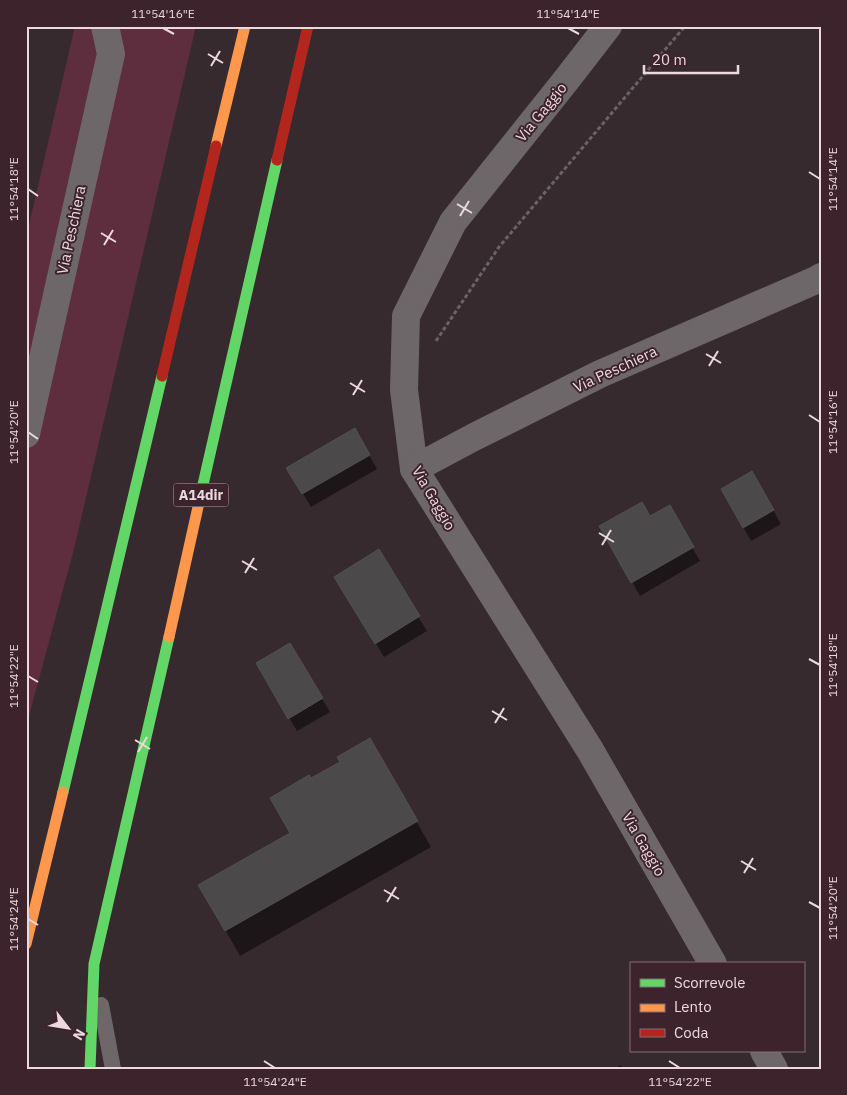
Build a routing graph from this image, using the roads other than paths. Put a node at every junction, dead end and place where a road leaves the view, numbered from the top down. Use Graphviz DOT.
graph roads {
  1 [pos="105,26"];
  2 [pos="245,26"];
  3 [pos="308,26"];
  4 [pos="608,26"];
  5 [pos="821,277"];
  6 [pos="26,434"];
  7 [pos="414,469"];
  8 [pos="41,885"];
  9 [pos="26,910"];
  10 [pos="26,944"];
  11 [pos="712,962"];
  12 [pos="94,964"];
  13 [pos="765,1052"];
  14 [pos="90,1069"];
  15 [pos="114,1069"];
  16 [pos="774,1069"];
  1 -- 6 [label="street, Via Peschiera"];
  2 -- 8 [label="highway"];
  3 -- 12 [label="highway, A14dir"];
  4 -- 7 [label="street, Via Gaggio"];
  5 -- 7 [label="street, Via Peschiera"];
  7 -- 11 [label="street, Via Gaggio"];
  8 -- 9 [label="lane"];
  8 -- 10 [label="highway"];
  12 -- 14 [label="highway, A14dir"];
  12 -- 15 [label="lane"];
  13 -- 16 [label="street"];
}
